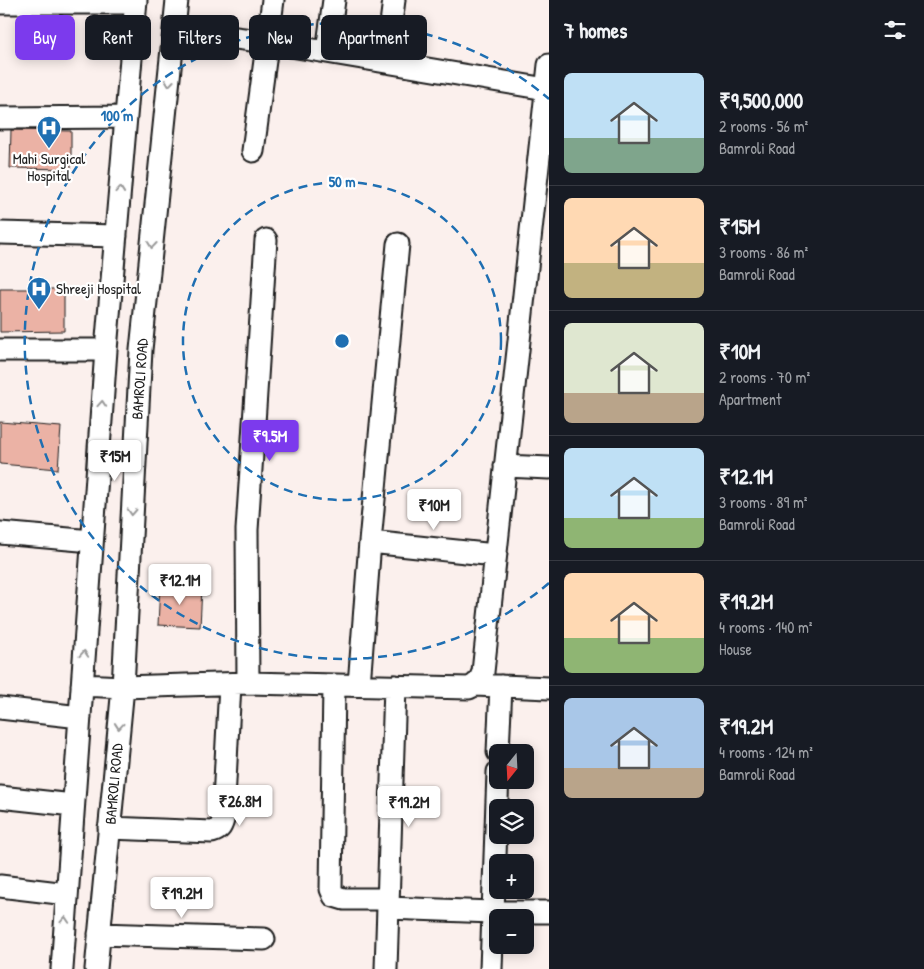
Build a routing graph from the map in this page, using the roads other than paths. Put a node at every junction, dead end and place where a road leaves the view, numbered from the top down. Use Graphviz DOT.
graph roads {
  1 [pos="177,0"];
  2 [pos="273,0"];
  3 [pos="334,0"];
  4 [pos="394,0"];
  5 [pos="136,2"];
  6 [pos="0,3"];
  7 [pos="176,15"];
  8 [pos="271,15"];
  9 [pos="332,15"];
  10 [pos="171,60"];
  11 [pos="265,60"];
  12 [pos="374,60"];
  13 [pos="386,62"];
  14 [pos="549,65"];
  15 [pos="546,89"];
  16 [pos="126,117"];
  17 [pos="0,118"];
  18 [pos="545,136"];
  19 [pos="253,151"];
  20 [pos="0,233"];
  21 [pos="116,236"];
  22 [pos="266,240"];
  23 [pos="398,244"];
  24 [pos="0,350"];
  25 [pos="106,350"];
  26 [pos="505,466"];
  27 [pos="549,468"];
  28 [pos="0,533"];
  29 [pos="92,541"];
  30 [pos="370,542"];
  31 [pos="495,555"];
  32 [pos="239,684"];
  33 [pos="82,685"];
  34 [pos="334,685"];
  35 [pos="359,686"];
  36 [pos="395,686"];
  37 [pos="476,686"];
  38 [pos="500,686"];
  39 [pos="123,687"];
  40 [pos="549,688"];
  41 [pos="0,708"];
  42 [pos="80,717"];
  43 [pos="498,744"];
  44 [pos="497,789"];
  45 [pos="0,797"];
  46 [pos="73,805"];
  47 [pos="109,828"];
  48 [pos="0,886"];
  49 [pos="67,894"];
  50 [pos="388,903"];
  51 [pos="492,909"];
  52 [pos="489,912"];
  53 [pos="534,912"];
  54 [pos="549,912"];
  55 [pos="99,934"];
  56 [pos="264,939"];
  57 [pos="491,954"];
  58 [pos="62,969"];
  59 [pos="96,969"];
  60 [pos="386,969"];
  61 [pos="491,969"];
  1 -- 7 [label="street, BAMROLI ROAD"];
  2 -- 8 [label="street"];
  3 -- 9 [label="street"];
  4 -- 13 [label="street"];
  5 -- 6 [label="street"];
  5 -- 16 [label="street"];
  10 -- 39 [label="street, BAMROLI ROAD, one-way"];
  11 -- 19 [label="street"];
  12 -- 13 [label="street"];
  13 -- 15 [label="street"];
  14 -- 15 [label="street"];
  15 -- 18 [label="street"];
  16 -- 17 [label="street"];
  21 -- 16 [label="street, one-way"];
  18 -- 26 [label="street"];
  20 -- 21 [label="street"];
  21 -- 25 [label="street"];
  22 -- 32 [label="street"];
  23 -- 30 [label="street"];
  24 -- 25 [label="street"];
  29 -- 25 [label="street, one-way"];
  26 -- 27 [label="street"];
  26 -- 31 [label="street"];
  28 -- 29 [label="street"];
  33 -- 29 [label="street, one-way"];
  30 -- 31 [label="street"];
  30 -- 35 [label="street"];
  31 -- 37 [label="street"];
  32 -- 34 [label="street"];
  32 -- 39 [label="street"];
  32 -- 47 [label="street"];
  33 -- 39 [label="street"];
  33 -- 42 [label="street"];
  34 -- 35 [label="street"];
  34 -- 50 [label="street"];
  35 -- 36 [label="street"];
  36 -- 37 [label="street"];
  36 -- 50 [label="street"];
  37 -- 38 [label="street"];
  38 -- 40 [label="street"];
  38 -- 43 [label="street"];
  39 -- 47 [label="street, BAMROLI ROAD, one-way"];
  41 -- 42 [label="street"];
  42 -- 46 [label="street"];
  44 -- 51 [label="street"];
  45 -- 46 [label="street"];
  46 -- 49 [label="street"];
  47 -- 55 [label="street, BAMROLI ROAD"];
  48 -- 49 [label="street"];
  58 -- 49 [label="street, one-way"];
  50 -- 52 [label="street"];
  50 -- 60 [label="street"];
  53 -- 54 [label="street"];
  55 -- 56 [label="street"];
  55 -- 59 [label="street, BAMROLI ROAD"];
  57 -- 61 [label="street"];
}
